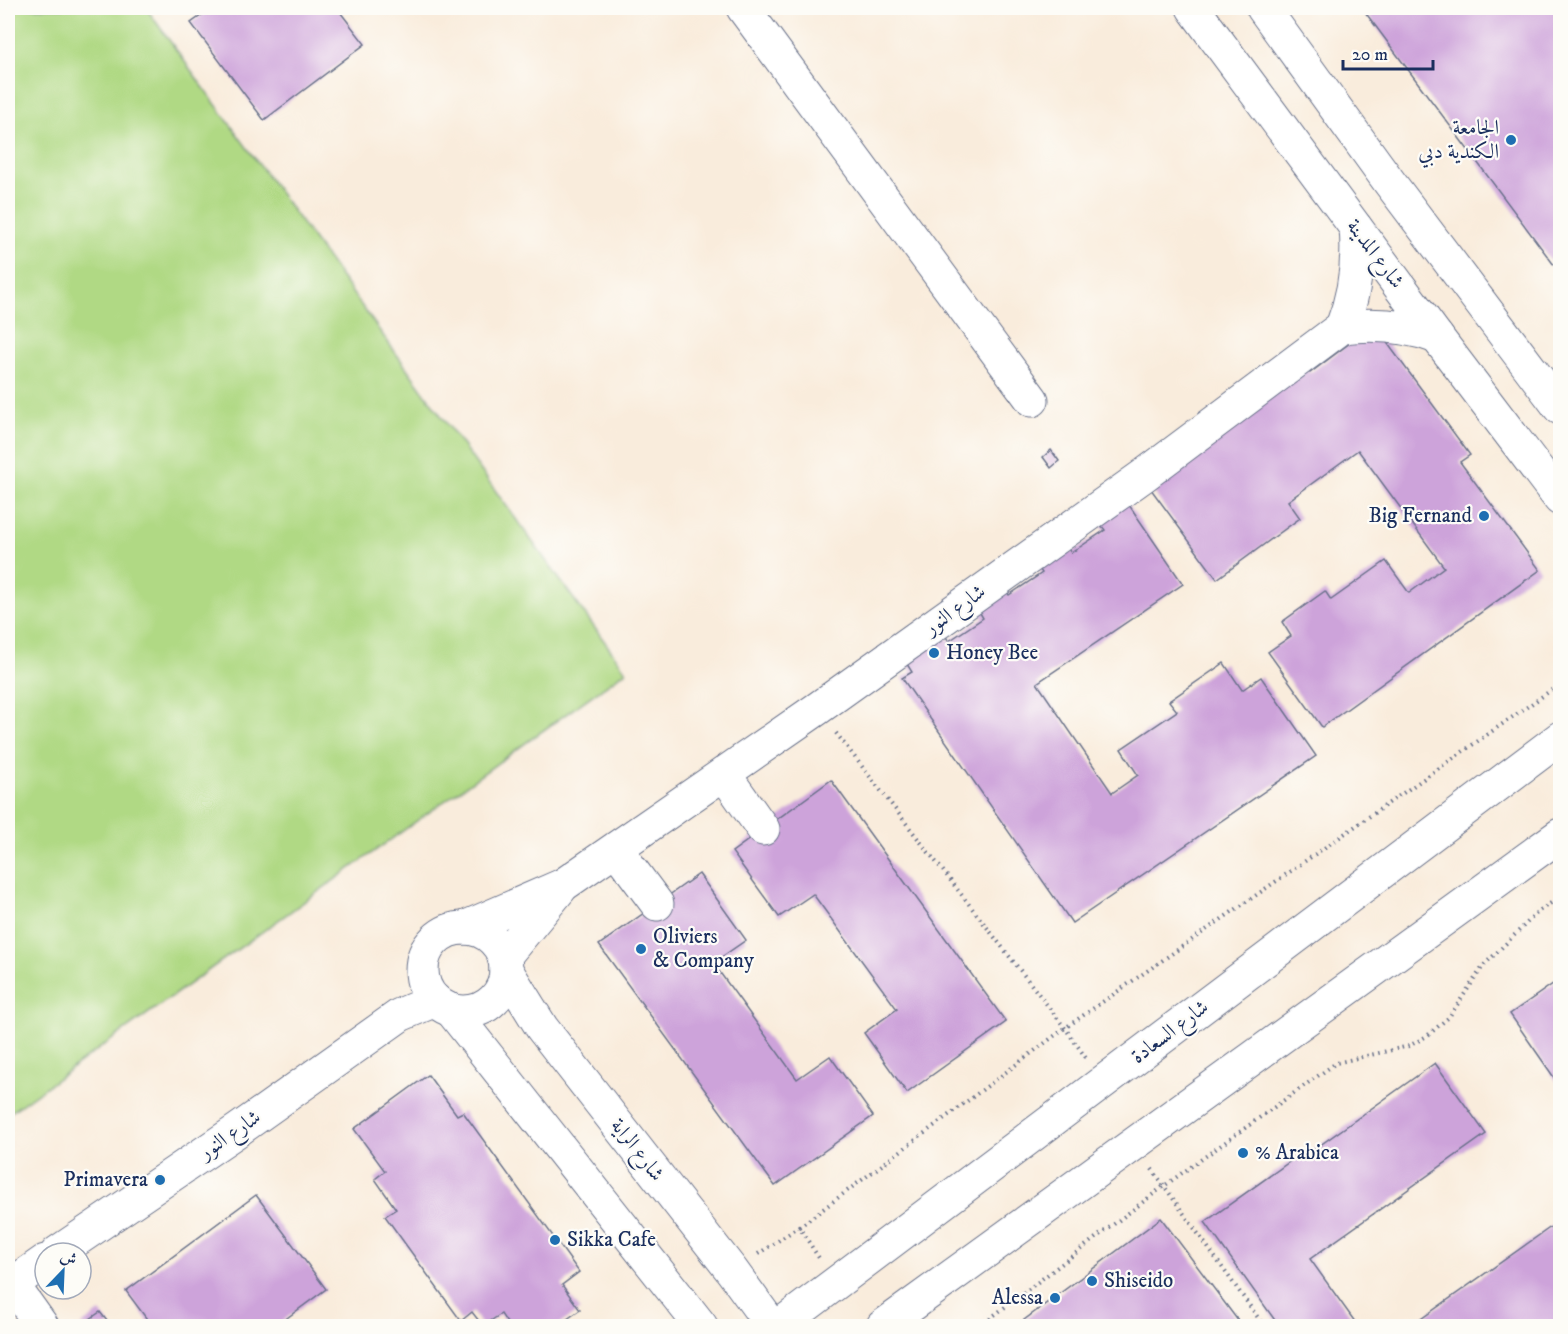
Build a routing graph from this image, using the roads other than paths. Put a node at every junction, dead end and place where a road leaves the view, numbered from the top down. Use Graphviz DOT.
graph roads {
  1 [pos="744,8"];
  2 [pos="1193,8"];
  3 [pos="1263,8"];
  4 [pos="1356,228"];
  5 [pos="1342,327"];
  6 [pos="1437,337"];
  7 [pos="1524,360"];
  8 [pos="1560,363"];
  9 [pos="1032,400"];
  10 [pos="1560,408"];
  11 [pos="1560,499"];
  12 [pos="1560,738"];
  13 [pos="724,774"];
  14 [pos="763,829"];
  15 [pos="1560,835"];
  16 [pos="616,849"];
  17 [pos="563,885"];
  18 [pos="657,904"];
  19 [pos="464,928"];
  20 [pos="505,963"];
  21 [pos="436,997"];
  22 [pos="75,1241"];
  23 [pos="33,1269"];
  24 [pos="10,1285"];
  25 [pos="42,1326"];
  26 [pos="701,1326"];
  27 [pos="772,1326"];
  28 [pos="779,1326"];
  29 [pos="884,1326"];
  1 -- 9 [label="street"];
  2 -- 4 [label="street, شارع المدينة"];
  3 -- 7 [label="street"];
  4 -- 5 [label="street"];
  4 -- 6 [label="street, شارع المدينة"];
  5 -- 6 [label="street"];
  5 -- 13 [label="street, شارع النور"];
  6 -- 11 [label="street, شارع المدينة"];
  7 -- 8 [label="street"];
  7 -- 10 [label="street"];
  12 -- 28 [label="street, شارع السعادة"];
  13 -- 14 [label="street"];
  13 -- 16 [label="street, شارع النور"];
  15 -- 29 [label="street"];
  16 -- 17 [label="street, شارع النور"];
  16 -- 18 [label="street"];
  17 -- 19 [label="street"];
  17 -- 20 [label="street"];
  19 -- 20 [label="street"];
  19 -- 21 [label="street"];
  20 -- 21 [label="street"];
  20 -- 27 [label="street, شارع الراية"];
  21 -- 22 [label="street, شارع النور"];
  21 -- 26 [label="street"];
  23 -- 24 [label="street"];
  24 -- 25 [label="street"];
}
